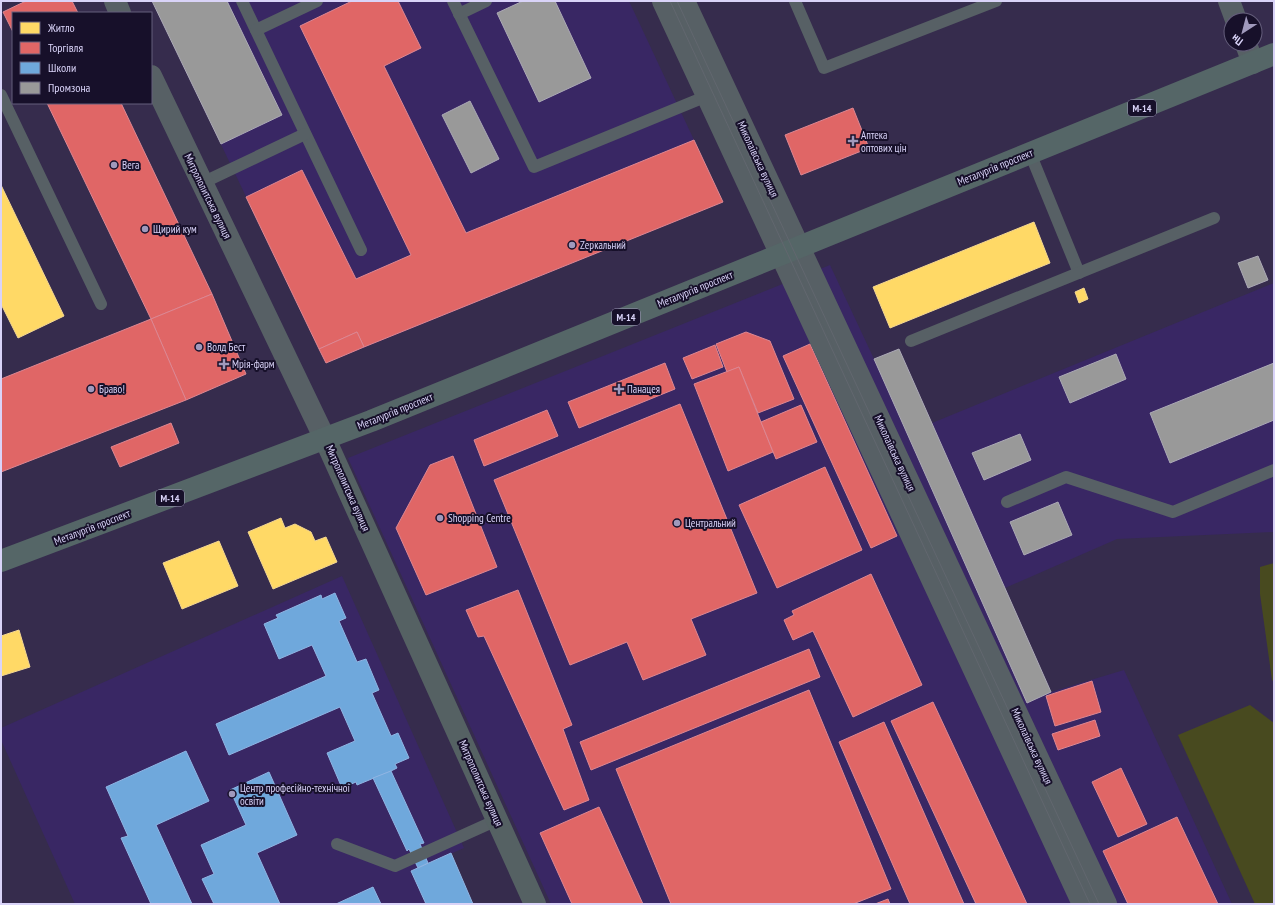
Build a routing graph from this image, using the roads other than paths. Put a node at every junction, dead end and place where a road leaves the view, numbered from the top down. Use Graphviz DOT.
graph roads {
  1 [pos="115,1"];
  2 [pos="242,1"];
  3 [pos="317,1"];
  4 [pos="453,1"];
  5 [pos="486,1"];
  6 [pos="662,1"];
  7 [pos="684,1"];
  8 [pos="795,1"];
  9 [pos="1229,1"];
  10 [pos="993,2"];
  11 [pos="120,12"];
  12 [pos="1233,12"];
  13 [pos="459,14"];
  14 [pos="256,30"];
  15 [pos="1250,53"];
  16 [pos="1274,54"];
  17 [pos="152,78"];
  18 [pos="716,92"];
  19 [pos="2,102"];
  20 [pos="305,134"];
  21 [pos="1030,153"];
  22 [pos="202,183"];
  23 [pos="1214,218"];
  24 [pos="361,250"];
  25 [pos="790,251"];
  26 [pos="1079,272"];
  27 [pos="101,304"];
  28 [pos="911,341"];
  29 [pos="325,439"];
  30 [pos="1274,470"];
  31 [pos="1007,502"];
  32 [pos="922,534"];
  33 [pos="1,561"];
  34 [pos="497,820"];
  35 [pos="337,844"];
  36 [pos="535,904"];
  37 [pos="1083,904"];
  38 [pos="1106,904"];
  1 -- 11 [label="street"];
  2 -- 14 [label="lane"];
  3 -- 14 [label="lane"];
  4 -- 13 [label="lane"];
  5 -- 13 [label="lane"];
  6 -- 18 [label="street, Миколаївська вулиця"];
  7 -- 18 [label="street, Миколаївська вулиця"];
  8 -- 10 [label="lane"];
  9 -- 12 [label="street"];
  13 -- 18 [label="lane"];
  14 -- 20 [label="lane"];
  15 -- 16 [label="highway, Металургів проспект / М-14"];
  15 -- 21 [label="highway, Металургів проспект / М-14"];
  17 -- 22 [label="street, Митрополитська вулиця"];
  18 -- 25 [label="street, Миколаївська вулиця"];
  19 -- 27 [label="lane"];
  20 -- 22 [label="lane"];
  20 -- 24 [label="lane"];
  21 -- 25 [label="highway, Металургів проспект / М-14"];
  21 -- 26 [label="lane"];
  22 -- 29 [label="street, Митрополитська вулиця"];
  23 -- 26 [label="lane"];
  25 -- 29 [label="highway, Металургів проспект / М-14"];
  25 -- 32 [label="street, Миколаївська вулиця"];
  26 -- 28 [label="lane"];
  29 -- 33 [label="highway, Металургів проспект / М-14"];
  29 -- 34 [label="main road, Митрополитська вулиця"];
  30 -- 31 [label="lane"];
  32 -- 37 [label="street, Миколаївська вулиця"];
  32 -- 38 [label="street, Миколаївська вулиця"];
  34 -- 35 [label="lane"];
  34 -- 36 [label="main road, Митрополитська вулиця"];
}
